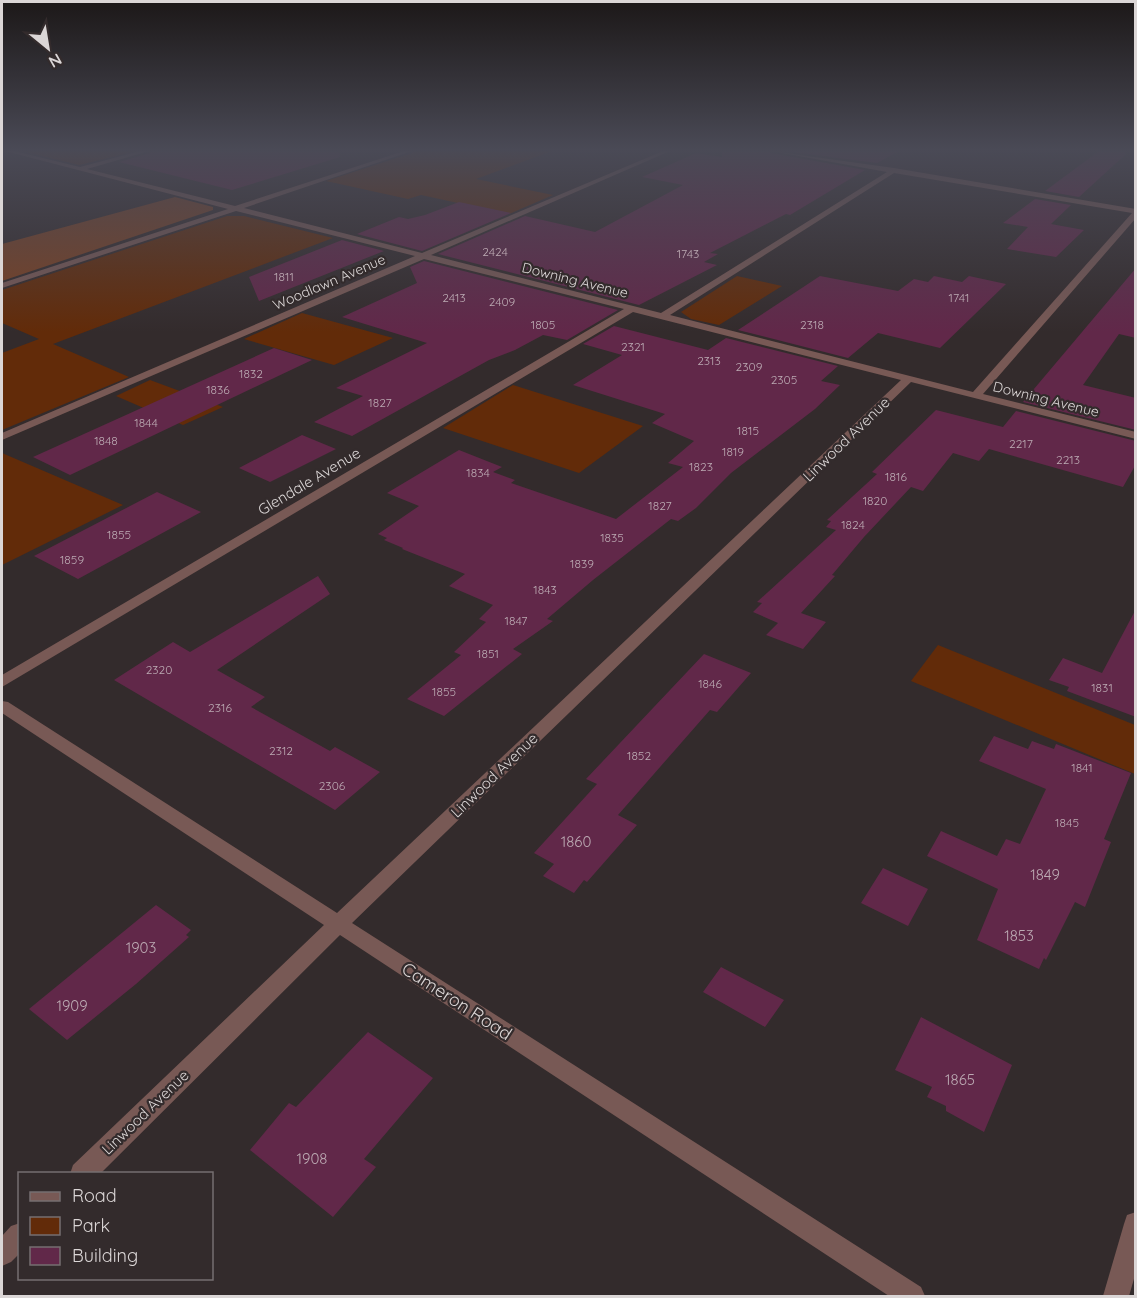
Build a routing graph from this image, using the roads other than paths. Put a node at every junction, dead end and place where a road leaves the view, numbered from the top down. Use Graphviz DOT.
graph roads {
  1 [pos="227,212"];
  2 [pos="252,212"];
  3 [pos="526,212"];
  4 [pos="828,212"];
  5 [pos="1136,212"];
  6 [pos="424,255"];
  7 [pos="2,286"];
  8 [pos="633,308"];
  9 [pos="663,316"];
  10 [pos="909,378"];
  11 [pos="976,395"];
  12 [pos="1136,436"];
  13 [pos="2,437"];
  14 [pos="2,682"];
  15 [pos="2,706"];
  16 [pos="338,924"];
  17 [pos="83,1172"];
  18 [pos="1136,1224"];
  19 [pos="18,1237"];
  20 [pos="2,1253"];
  21 [pos="912,1296"];
  22 [pos="1116,1296"];
  1 -- 7 [label="street"];
  2 -- 6 [label="street, Downing Avenue"];
  3 -- 6 [label="street, Woodlawn Avenue"];
  4 -- 9 [label="street"];
  5 -- 11 [label="street"];
  6 -- 8 [label="street, Downing Avenue"];
  6 -- 13 [label="street, Woodlawn Avenue"];
  8 -- 9 [label="street, Downing Avenue"];
  8 -- 14 [label="street, Glendale Avenue"];
  9 -- 10 [label="street, Downing Avenue"];
  10 -- 11 [label="street, Downing Avenue"];
  10 -- 16 [label="street, Linwood Avenue"];
  11 -- 12 [label="street, Downing Avenue"];
  15 -- 16 [label="street, Cameron Road"];
  16 -- 17 [label="street, Linwood Avenue"];
  16 -- 21 [label="street, Cameron Road"];
  18 -- 22 [label="street"];
  19 -- 20 [label="street"];
}
